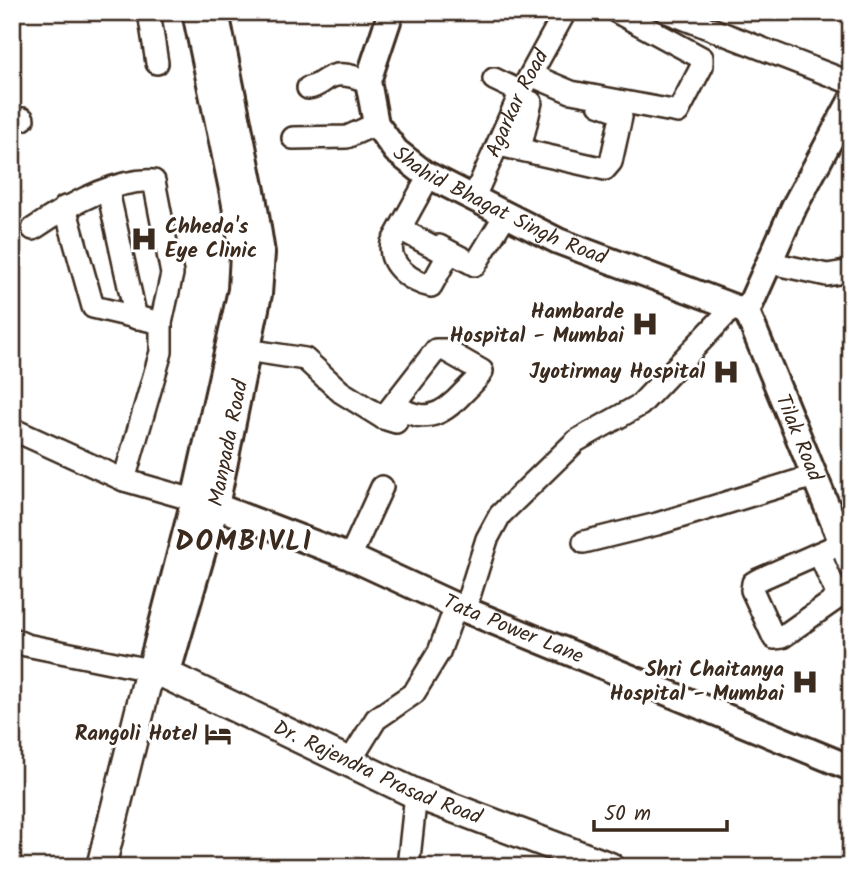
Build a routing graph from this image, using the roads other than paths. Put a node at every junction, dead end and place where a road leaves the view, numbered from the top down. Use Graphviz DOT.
graph roads {
  1 [pos="149,12"];
  2 [pos="194,12"];
  3 [pos="216,12"];
  4 [pos="391,12"];
  5 [pos="565,12"];
  6 [pos="617,12"];
  7 [pos="667,12"];
  8 [pos="644,19"];
  9 [pos="157,64"];
  10 [pos="494,79"];
  11 [pos="368,81"];
  12 [pos="851,83"];
  13 [pos="308,88"];
  14 [pos="527,88"];
  15 [pos="851,101"];
  16 [pos="376,124"];
  17 [pos="293,138"];
  18 [pos="509,147"];
  19 [pos="431,177"];
  20 [pos="108,191"];
  21 [pos="474,197"];
  22 [pos="65,207"];
  23 [pos="506,214"];
  24 [pos="33,229"];
  25 [pos="400,229"];
  26 [pos="771,263"];
  27 [pos="851,271"];
  28 [pos="740,309"];
  29 [pos="136,318"];
  30 [pos="161,323"];
  31 [pos="445,329"];
  32 [pos="239,349"];
  33 [pos="385,412"];
  34 [pos="447,418"];
  35 [pos="12,429"];
  36 [pos="814,476"];
  37 [pos="124,480"];
  38 [pos="382,487"];
  39 [pos="205,503"];
  40 [pos="584,542"];
  41 [pos="350,557"];
  42 [pos="842,558"];
  43 [pos="851,599"];
  44 [pos="461,608"];
  45 [pos="813,622"];
  46 [pos="12,639"];
  47 [pos="776,656"];
  48 [pos="158,672"];
  49 [pos="349,763"];
  50 [pos="851,768"];
  51 [pos="416,794"];
  52 [pos="101,867"];
  53 [pos="116,867"];
  54 [pos="408,867"];
  55 [pos="610,867"];
  1 -- 9 [label="street"];
  2 -- 32 [label="street, Manpada Road"];
  3 -- 32 [label="street, Manpada Road"];
  4 -- 11 [label="street, Shahid Bhagat Singh Road"];
  5 -- 14 [label="street, Agarkar Road"];
  6 -- 8 [label="street"];
  7 -- 12 [label="street"];
  8 -- 14 [label="street"];
  10 -- 14 [label="street"];
  11 -- 13 [label="street"];
  11 -- 16 [label="street, Shahid Bhagat Singh Road"];
  14 -- 18 [label="street, Agarkar Road"];
  14 -- 18 [label="street"];
  15 -- 26 [label="street"];
  16 -- 17 [label="street"];
  16 -- 19 [label="street, Shahid Bhagat Singh Road"];
  18 -- 21 [label="street, Agarkar Road"];
  19 -- 21 [label="street, Shahid Bhagat Singh Road"];
  19 -- 23 [label="street"];
  19 -- 25 [label="street"];
  20 -- 22 [label="street"];
  20 -- 29 [label="street"];
  20 -- 30 [label="street"];
  21 -- 23 [label="street, Shahid Bhagat Singh Road"];
  22 -- 24 [label="street"];
  22 -- 29 [label="street"];
  23 -- 28 [label="street, Shahid Bhagat Singh Road"];
  26 -- 27 [label="street"];
  26 -- 28 [label="street"];
  28 -- 36 [label="street, Tilak Road"];
  28 -- 44 [label="street"];
  29 -- 30 [label="street"];
  30 -- 37 [label="street"];
  31 -- 33 [label="street"];
  32 -- 33 [label="street"];
  32 -- 39 [label="street, Manpada Road"];
  33 -- 34 [label="street"];
  35 -- 37 [label="street, Tata Power Lane"];
  36 -- 40 [label="street"];
  36 -- 42 [label="street, Tilak Road"];
  37 -- 39 [label="street, Tata Power Lane"];
  38 -- 41 [label="street"];
  39 -- 41 [label="street, Tata Power Lane"];
  39 -- 48 [label="street, Manpada Road"];
  41 -- 44 [label="street, Tata Power Lane"];
  42 -- 45 [label="street"];
  42 -- 45 [label="street"];
  43 -- 45 [label="street"];
  44 -- 49 [label="street"];
  44 -- 50 [label="street, Tata Power Lane"];
  45 -- 47 [label="street"];
  46 -- 48 [label="street"];
  48 -- 49 [label="main road, Dr. Rajendra Prasad Road"];
  48 -- 52 [label="main road, Manpada Road"];
  48 -- 53 [label="main road, Manpada Road"];
  49 -- 51 [label="main road, Dr. Rajendra Prasad Road"];
  51 -- 54 [label="street"];
  51 -- 55 [label="main road, Dr. Rajendra Prasad Road"];
}
